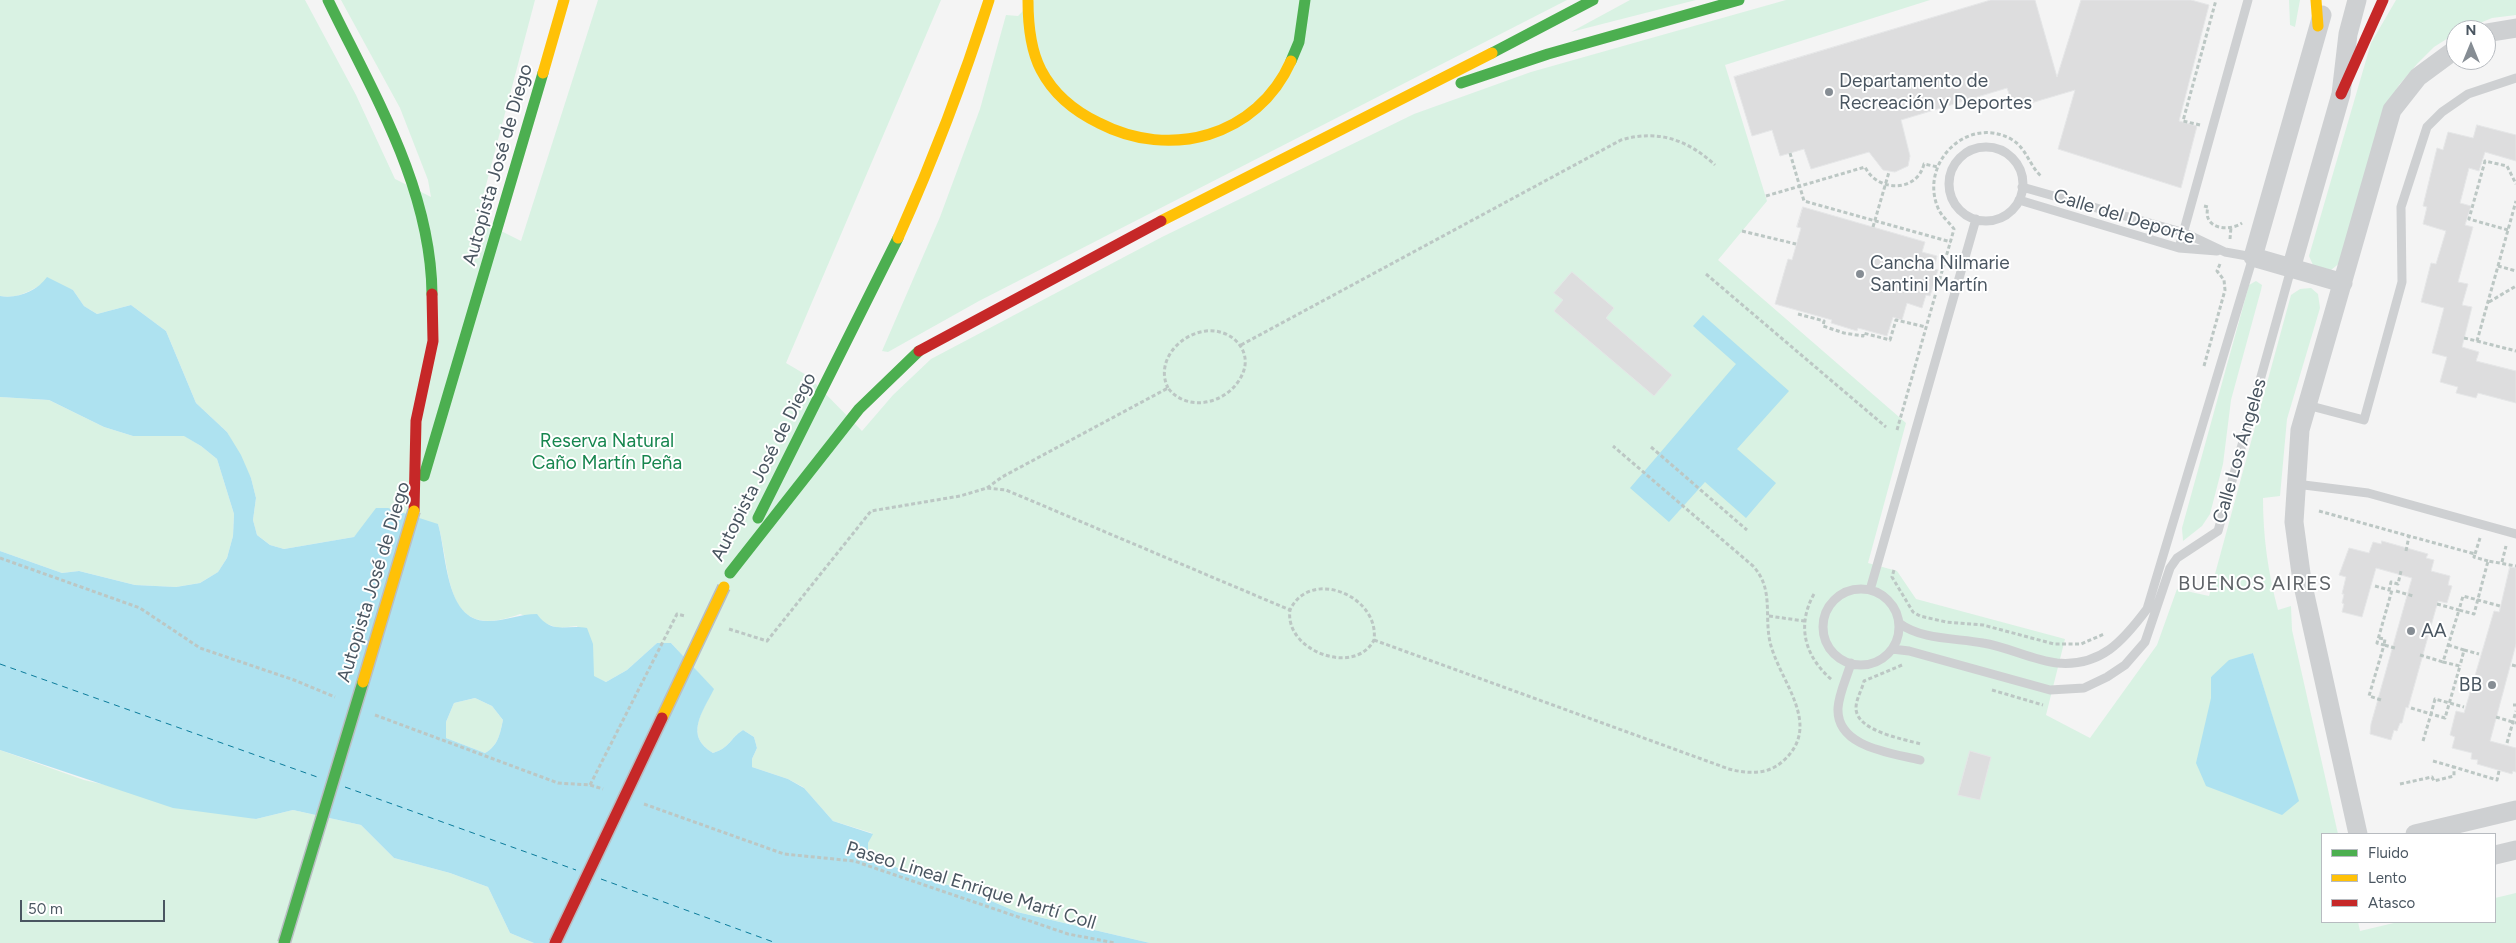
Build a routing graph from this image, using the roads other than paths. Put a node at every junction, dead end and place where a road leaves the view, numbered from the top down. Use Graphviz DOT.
graph roads {
  1 [pos="328,0"];
  2 [pos="564,0"];
  3 [pos="989,0"];
  4 [pos="1028,0"];
  5 [pos="1305,0"];
  6 [pos="1593,0"];
  7 [pos="1739,0"];
  8 [pos="2248,0"];
  9 [pos="2316,0"];
  10 [pos="2326,0"];
  11 [pos="2357,0"];
  12 [pos="2383,0"];
  13 [pos="2318,26"];
  14 [pos="2516,28"];
  15 [pos="2496,31"];
  16 [pos="2446,56"];
  17 [pos="2516,78"];
  18 [pos="2341,94"];
  19 [pos="1377,113"];
  20 [pos="2022,187"];
  21 [pos="2018,200"];
  22 [pos="2115,213"];
  23 [pos="1976,219"];
  24 [pos="2111,229"];
  25 [pos="2185,232"];
  26 [pos="2179,248"];
  27 [pos="2225,252"];
  28 [pos="2253,257"];
  29 [pos="2291,269"];
  30 [pos="2343,283"];
  31 [pos="2307,405"];
  32 [pos="2296,484"];
  33 [pos="414,511"];
  34 [pos="2516,534"];
  35 [pos="730,573"];
  36 [pos="1870,590"];
  37 [pos="1899,623"];
  38 [pos="1892,649"];
  39 [pos="1851,663"];
  40 [pos="1920,760"];
  41 [pos="2516,810"];
  42 [pos="2358,833"];
  43 [pos="2419,833"];
  44 [pos="2516,850"];
  45 [pos="2496,855"];
  46 [pos="284,943"];
  47 [pos="556,943"];
  1 -- 33 [label="main road"];
  2 -- 33 [label="main road, Autopista José de Diego"];
  3 -- 35 [label="main road, Autopista José de Diego"];
  4 -- 5 [label="main road"];
  6 -- 19 [label="main road"];
  7 -- 19 [label="main road"];
  8 -- 25 [label="lane"];
  9 -- 13 [label="main road"];
  10 -- 13 [label="street"];
  11 -- 18 [label="street, Calle Los Ángeles"];
  12 -- 18 [label="main road"];
  13 -- 28 [label="street"];
  14 -- 15 [label="street"];
  16 -- 30 [label="street"];
  17 -- 31 [label="lane"];
  18 -- 29 [label="street, Calle Los Ángeles"];
  19 -- 35 [label="main road"];
  20 -- 21 [label="lane"];
  20 -- 22 [label="lane, Calle del Deporte"];
  20 -- 23 [label="lane"];
  21 -- 23 [label="lane"];
  21 -- 24 [label="lane"];
  22 -- 24 [label="lane"];
  22 -- 25 [label="lane, Calle del Deporte"];
  23 -- 36 [label="lane"];
  24 -- 26 [label="lane"];
  25 -- 26 [label="lane"];
  25 -- 27 [label="lane, Calle del Deporte"];
  26 -- 27 [label="lane"];
  27 -- 28 [label="lane, Calle del Deporte"];
  28 -- 29 [label="street"];
  28 -- 37 [label="lane"];
  29 -- 30 [label="street"];
  29 -- 38 [label="lane, Calle Los Ángeles"];
  30 -- 31 [label="street"];
  31 -- 32 [label="street"];
  32 -- 34 [label="lane"];
  32 -- 42 [label="street"];
  33 -- 46 [label="main road, Autopista José de Diego, bridge"];
  35 -- 47 [label="main road, Autopista José de Diego, bridge"];
  36 -- 37 [label="lane"];
  36 -- 39 [label="lane"];
  37 -- 38 [label="lane"];
  38 -- 39 [label="lane"];
  39 -- 40 [label="lane"];
  41 -- 43 [label="street"];
  44 -- 45 [label="street"];
}
